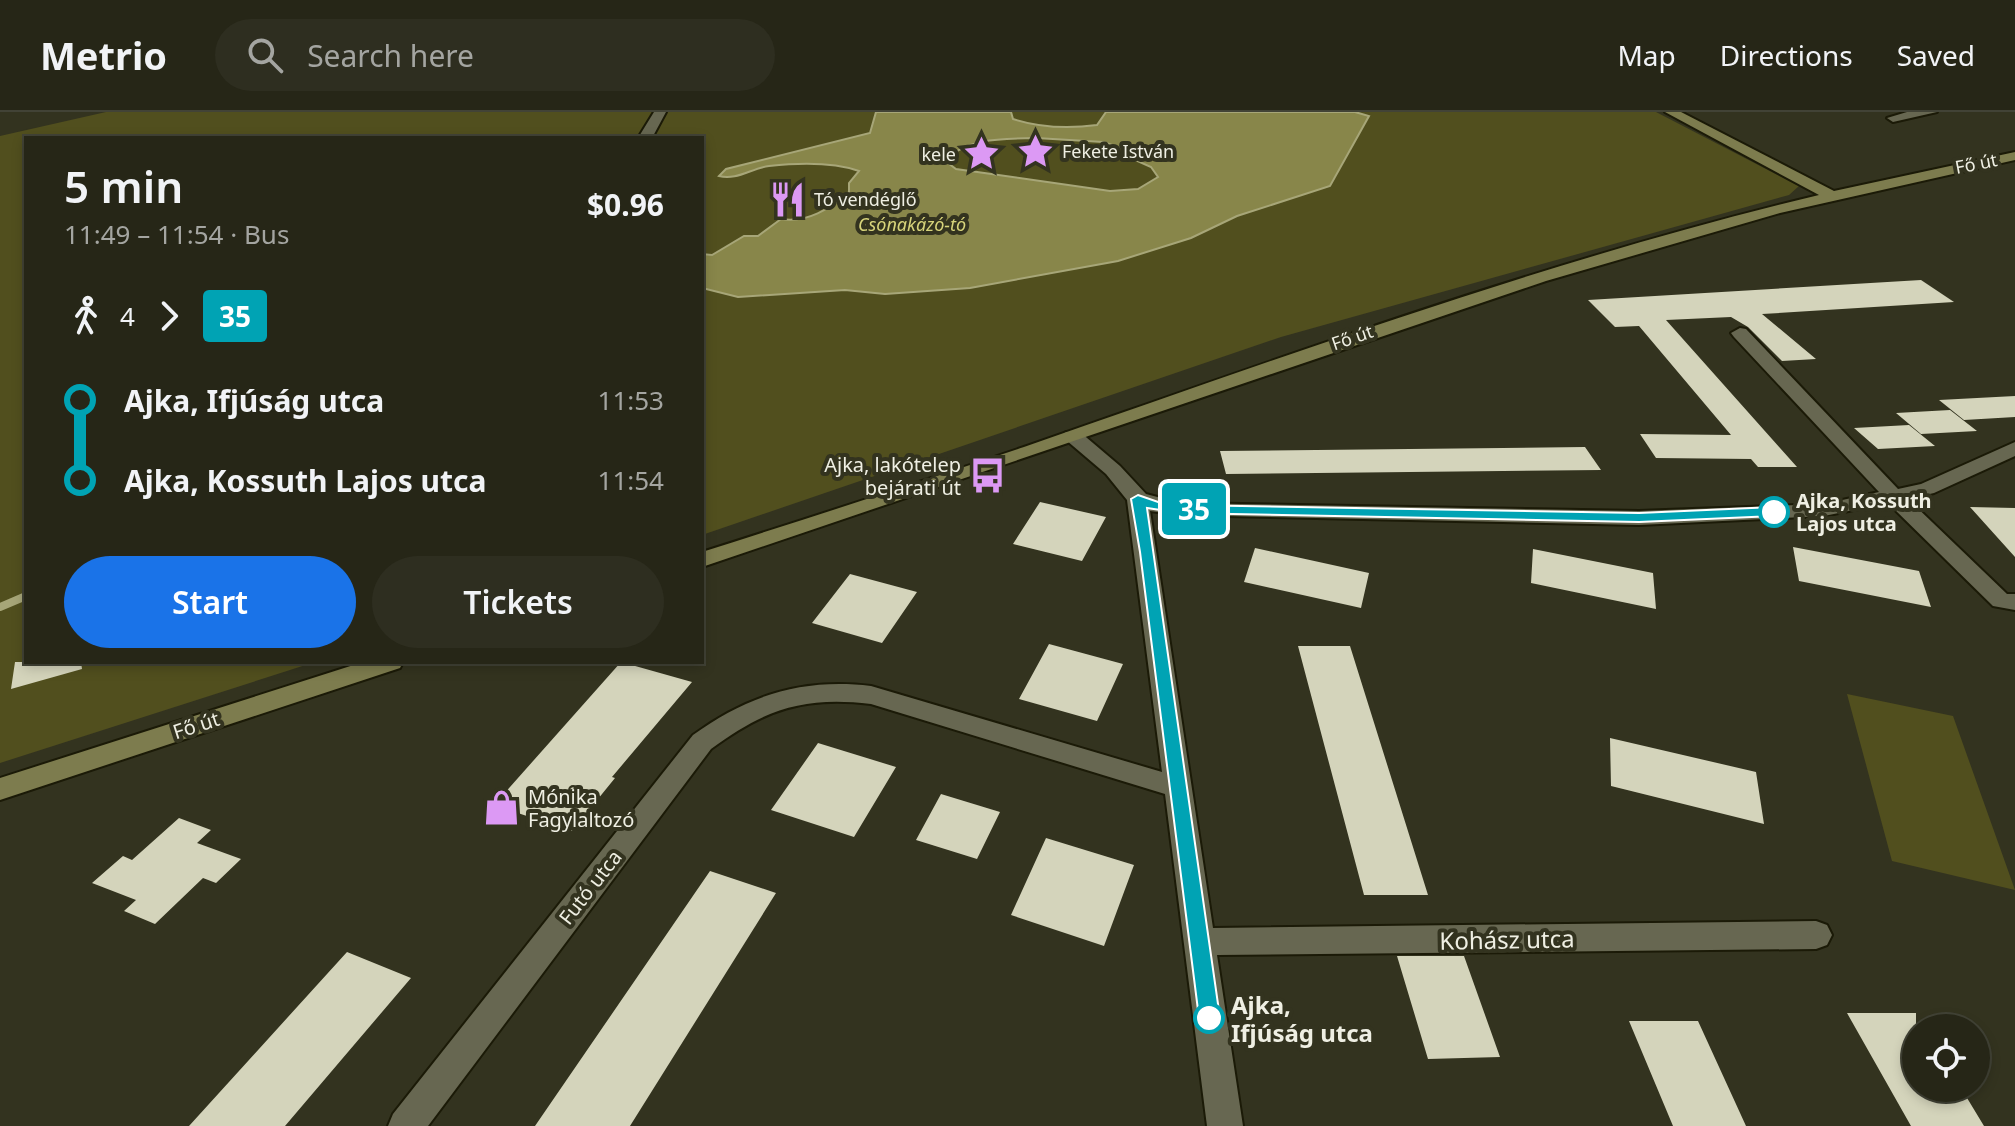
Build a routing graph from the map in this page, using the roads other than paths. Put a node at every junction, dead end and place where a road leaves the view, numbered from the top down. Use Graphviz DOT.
graph roads {
  1 [pos="660,112"];
  2 [pos="1671,112"];
  3 [pos="1931,112"];
  4 [pos="1893,118"];
  5 [pos="646,136"];
  6 [pos="2015,156"];
  7 [pos="1832,196"];
  8 [pos="1740,333"];
  9 [pos="1073,436"];
  10 [pos="2015,448"];
  11 [pos="1893,496"];
  12 [pos="1138,499"];
  13 [pos="704,559"];
  14 [pos="2015,602"];
  15 [pos="380,664"];
  16 [pos="354,669"];
  17 [pos="1178,787"];
  18 [pos="0,789"];
  19 [pos="1816,935"];
  20 [pos="1199,942"];
  21 [pos="406,1126"];
  22 [pos="1225,1126"];
  1 -- 5 [label="street"];
  2 -- 7 [label="main road"];
  3 -- 4 [label="street"];
  6 -- 7 [label="main road, Fő út"];
  7 -- 9 [label="main road, Fő út"];
  8 -- 11 [label="street"];
  9 -- 12 [label="street"];
  9 -- 13 [label="main road, Fő út"];
  10 -- 11 [label="street"];
  11 -- 12 [label="street"];
  11 -- 14 [label="street"];
  12 -- 17 [label="street"];
  15 -- 16 [label="main road, Fő út"];
  16 -- 18 [label="main road, Fő út"];
  17 -- 20 [label="street"];
  17 -- 21 [label="street, Futó utca"];
  19 -- 20 [label="street, Kohász utca"];
  20 -- 22 [label="street"];
}
